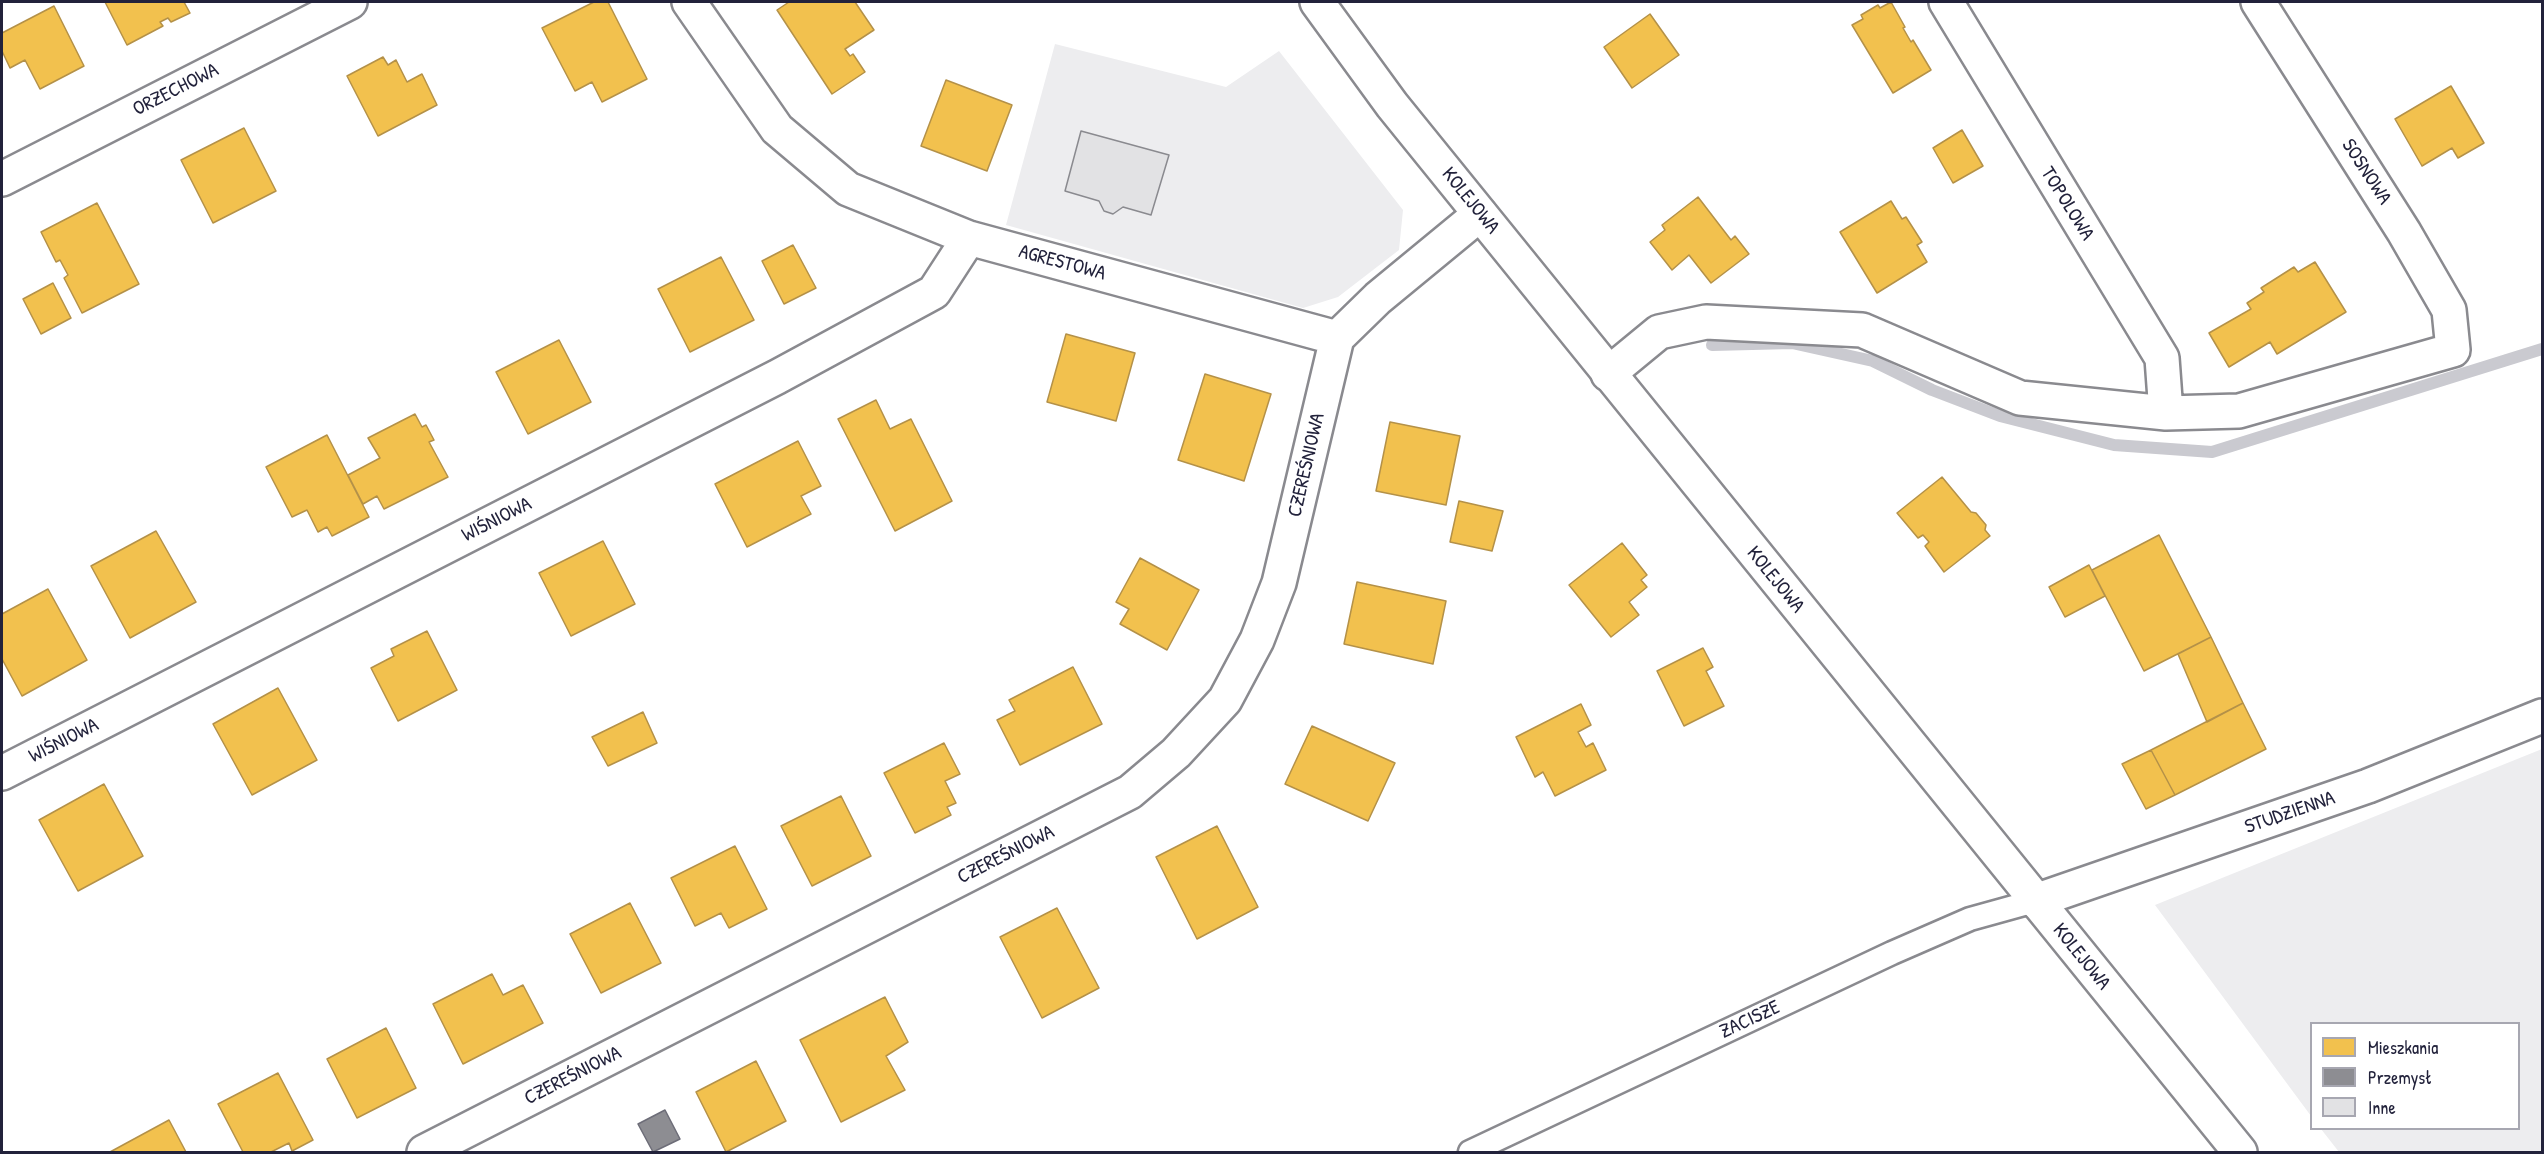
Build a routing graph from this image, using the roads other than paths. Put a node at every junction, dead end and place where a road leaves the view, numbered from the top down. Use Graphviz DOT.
graph roads {
  1 [pos="350,2"];
  2 [pos="689,2"];
  3 [pos="1317,2"];
  4 [pos="1946,2"];
  5 [pos="2258,2"];
  6 [pos="2,179"];
  7 [pos="1480,214"];
  8 [pos="969,238"];
  9 [pos="1337,338"];
  10 [pos="1608,374"];
  11 [pos="2166,413"];
  12 [pos="2542,716"];
  13 [pos="2,772"];
  14 [pos="2035,901"];
  15 [pos="424,1152"];
  16 [pos="1470,1152"];
  17 [pos="2240,1152"];
  1 -- 6 [label="street, ORZECHOWA"];
  2 -- 8 [label="street, AGRESTOWA"];
  3 -- 7 [label="street, KOLEJOWA"];
  4 -- 11 [label="street, TOPOLOWA"];
  5 -- 11 [label="street, SOSNOWA"];
  7 -- 9 [label="street"];
  7 -- 10 [label="street, KOLEJOWA"];
  8 -- 9 [label="street, AGRESTOWA"];
  8 -- 13 [label="street, WIŚNIOWA"];
  9 -- 15 [label="street, CZEREŚNIOWA"];
  10 -- 11 [label="street"];
  10 -- 14 [label="street, KOLEJOWA"];
  12 -- 14 [label="street, STUDZIENNA"];
  14 -- 16 [label="lane, ZACISZE"];
  14 -- 17 [label="street, KOLEJOWA"];
}
